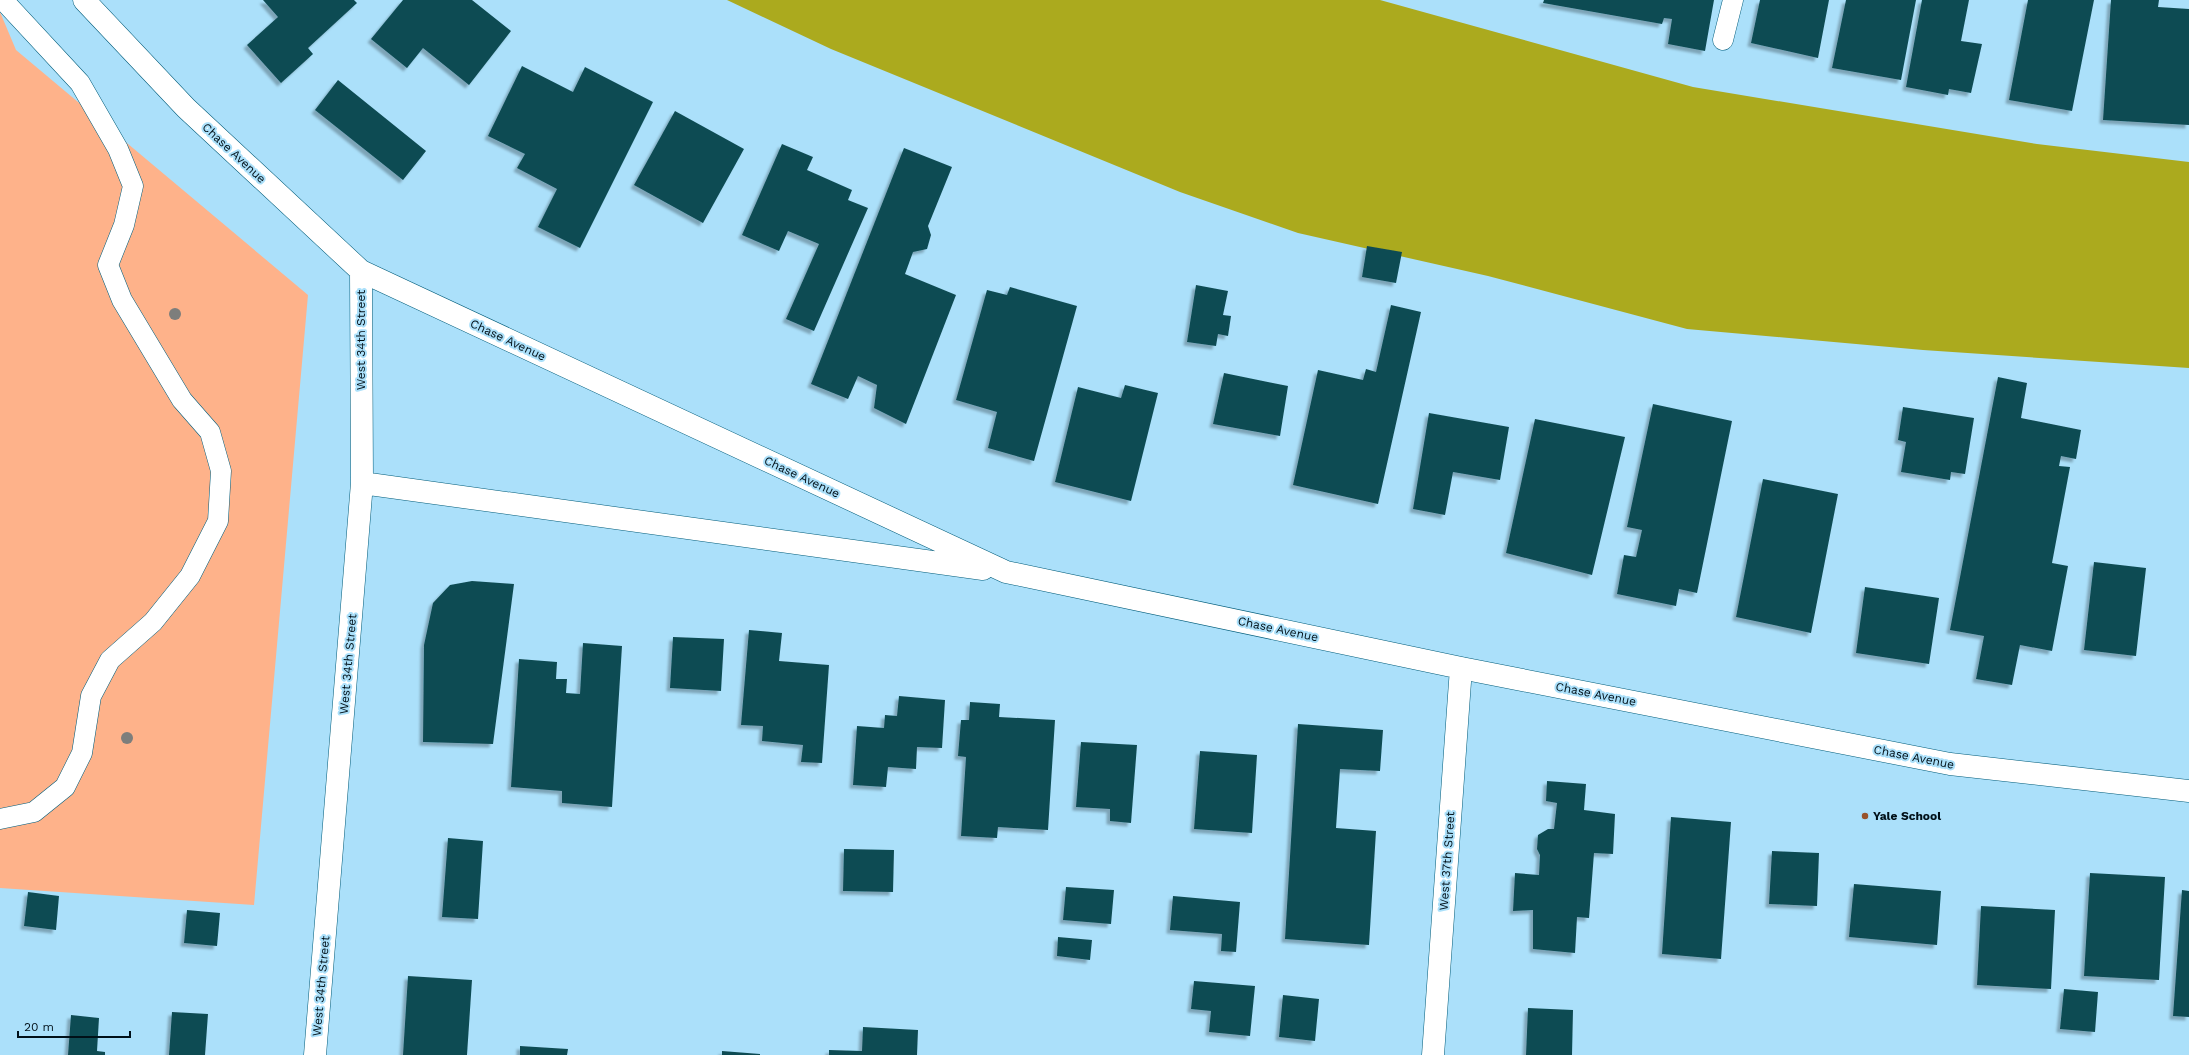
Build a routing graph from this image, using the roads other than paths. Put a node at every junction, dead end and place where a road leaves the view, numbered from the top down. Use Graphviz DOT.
graph roads {
  1 [pos="3,0"];
  2 [pos="84,0"];
  3 [pos="1733,0"];
  4 [pos="1724,40"];
  5 [pos="361,271"];
  6 [pos="362,483"];
  7 [pos="1006,572"];
  8 [pos="1461,668"];
  9 [pos="2189,791"];
  10 [pos="0,819"];
  11 [pos="316,1055"];
  12 [pos="1434,1055"];
  1 -- 10 [label="lane"];
  2 -- 5 [label="street, Chase Avenue"];
  3 -- 4 [label="lane"];
  5 -- 6 [label="street, West 34th Street"];
  5 -- 7 [label="street, Chase Avenue"];
  6 -- 7 [label="street, Chase Avenue"];
  6 -- 11 [label="street, West 34th Street"];
  7 -- 8 [label="street, Chase Avenue"];
  8 -- 9 [label="street, Chase Avenue"];
  8 -- 12 [label="street, West 37th Street"];
}
